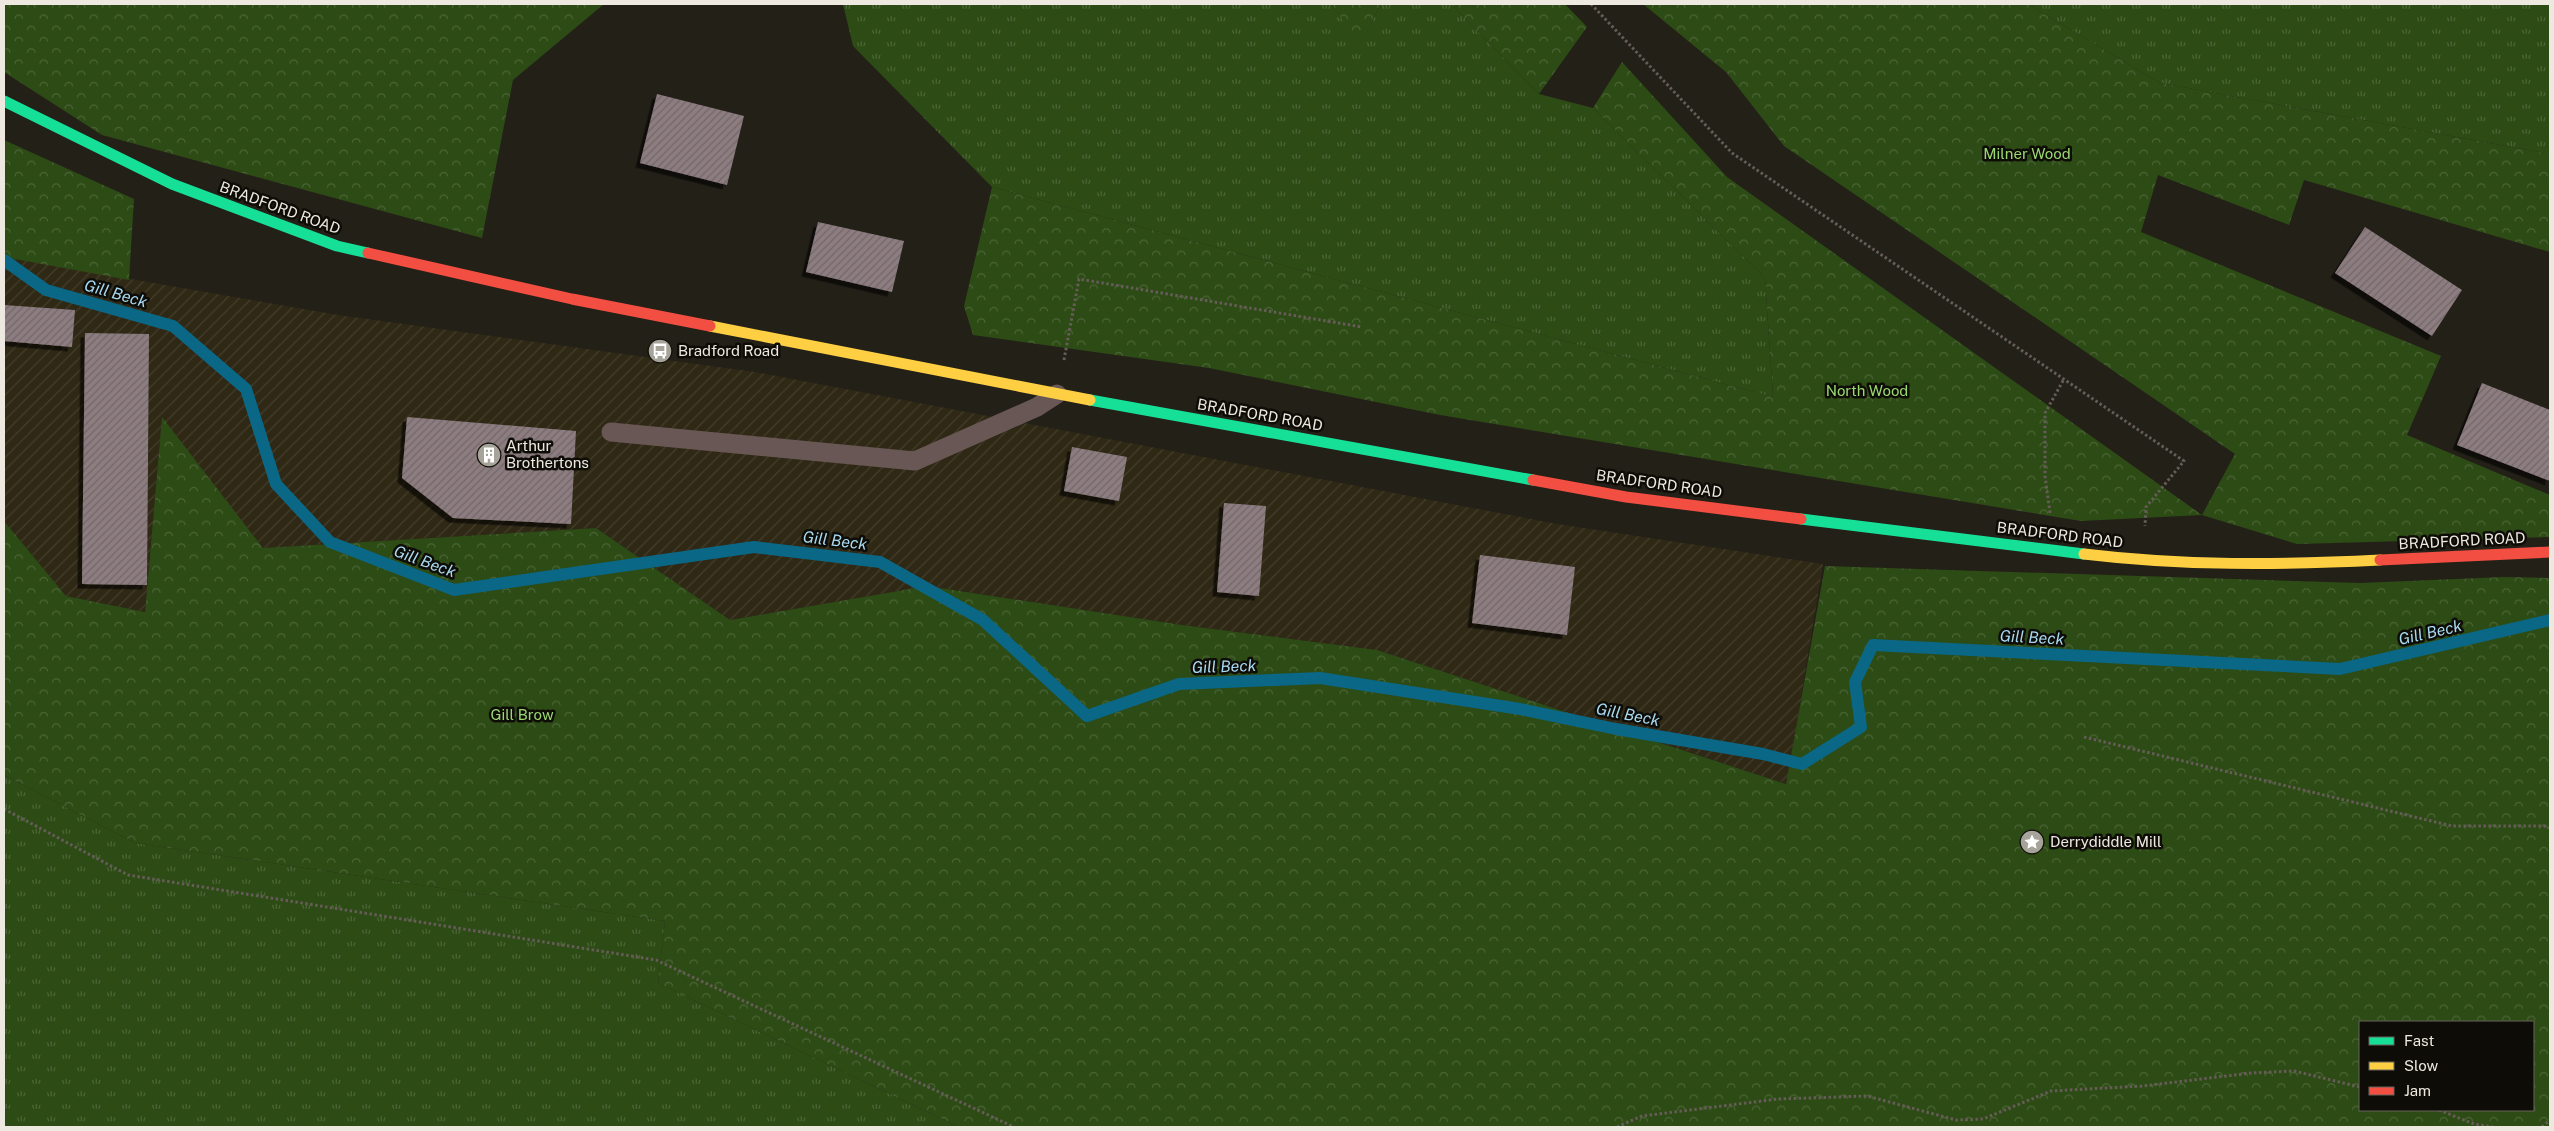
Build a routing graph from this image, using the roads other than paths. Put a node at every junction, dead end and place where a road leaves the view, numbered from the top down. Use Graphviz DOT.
graph roads {
  1 [pos="4,100"];
  2 [pos="1057,394"];
  3 [pos="612,432"];
  4 [pos="2550,552"];
  1 -- 2 [label="main road, BRADFORD ROAD"];
  2 -- 3 [label="lane"];
  2 -- 4 [label="main road, BRADFORD ROAD"];
}
